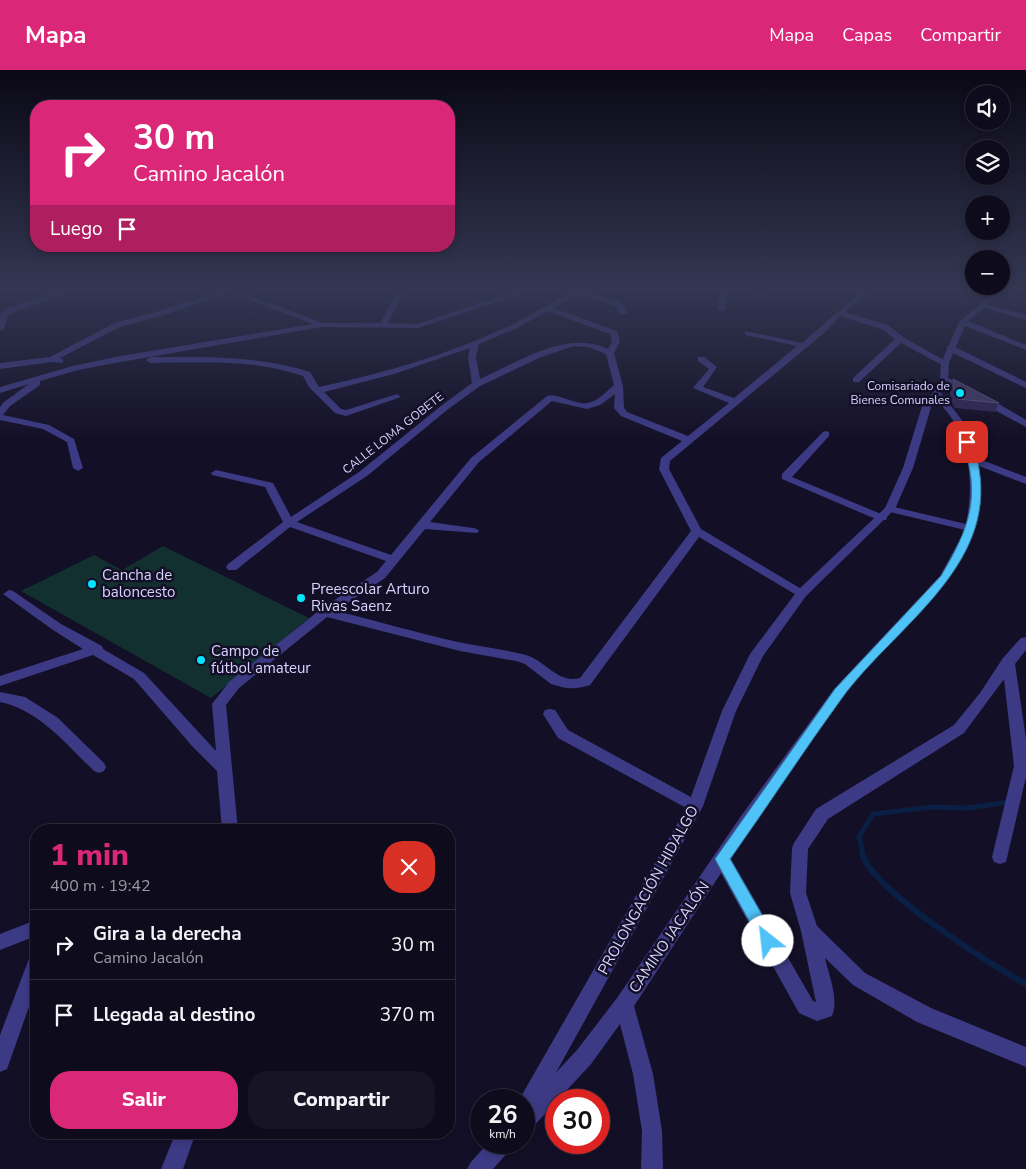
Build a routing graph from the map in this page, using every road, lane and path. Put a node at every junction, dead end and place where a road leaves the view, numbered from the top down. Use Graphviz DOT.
graph roads {
  1 [pos="90,339"];
  2 [pos="238,339"];
  3 [pos="485,339"];
  4 [pos="615,339"];
  5 [pos="776,339"];
  6 [pos="810,339"];
  7 [pos="900,339"];
  8 [pos="954,339"];
  9 [pos="1005,339"];
  10 [pos="475,344"];
  11 [pos="802,345"];
  12 [pos="950,348"];
  13 [pos="1026,348"];
  14 [pos="610,353"];
  15 [pos="52,359"];
  16 [pos="701,359"];
  17 [pos="115,360"];
  18 [pos="945,363"];
  19 [pos="0,366"];
  20 [pos="76,368"];
  21 [pos="46,377"];
  22 [pos="944,379"];
  23 [pos="856,380"];
  24 [pos="477,384"];
  25 [pos="619,386"];
  26 [pos="1026,386"];
  27 [pos="1,390"];
  28 [pos="319,390"];
  29 [pos="937,394"];
  30 [pos="397,397"];
  31 [pos="736,402"];
  32 [pos="0,413"];
  33 [pos="0,417"];
  34 [pos="1026,424"];
  35 [pos="826,434"];
  36 [pos="688,440"];
  37 [pos="973,460"];
  38 [pos="78,468"];
  39 [pos="216,473"];
  40 [pos="1026,481"];
  41 [pos="890,508"];
  42 [pos="882,518"];
  43 [pos="289,523"];
  44 [pos="423,524"];
  45 [pos="971,528"];
  46 [pos="473,531"];
  47 [pos="697,531"];
  48 [pos="394,560"];
  49 [pos="232,567"];
  50 [pos="802,593"];
  51 [pos="9,594"];
  52 [pos="325,612"];
  53 [pos="1026,641"];
  54 [pos="97,649"];
  55 [pos="1008,661"];
  56 [pos="0,681"];
  57 [pos="0,697"];
  58 [pos="550,714"];
  59 [pos="99,767"];
  60 [pos="226,770"];
  61 [pos="695,806"];
  62 [pos="230,824"];
  63 [pos="1000,857"];
  64 [pos="722,859"];
  65 [pos="30,930"];
  66 [pos="810,931"];
  67 [pos="0,942"];
  68 [pos="30,979"];
  69 [pos="624,1004"];
  70 [pos="1026,1056"];
  71 [pos="0,1062"];
  72 [pos="535,1090"];
  73 [pos="535,1110"];
  74 [pos="183,1139"];
  75 [pos="492,1154"];
  76 [pos="172,1169"];
  77 [pos="478,1169"];
  78 [pos="652,1169"];
  1 -- 15 [label="street"];
  2 -- 17 [label="street"];
  3 -- 10 [label="street"];
  4 -- 14 [label="street"];
  5 -- 11 [label="street"];
  6 -- 11 [label="street"];
  7 -- 18 [label="street"];
  7 -- 23 [label="street"];
  8 -- 12 [label="street"];
  9 -- 13 [label="street"];
  10 -- 24 [label="street"];
  10 -- 28 [label="street"];
  11 -- 31 [label="street"];
  12 -- 18 [label="street"];
  12 -- 26 [label="street"];
  14 -- 24 [label="street, CALLE LOMA GOBETE"];
  14 -- 25 [label="street"];
  15 -- 19 [label="street"];
  15 -- 20 [label="street"];
  16 -- 31 [label="street"];
  17 -- 20 [label="street"];
  17 -- 28 [label="street"];
  18 -- 22 [label="street"];
  20 -- 21 [label="street"];
  21 -- 27 [label="street"];
  21 -- 32 [label="street"];
  22 -- 29 [label="street, PROLONGACIÓN HIDALGO"];
  22 -- 34 [label="street"];
  24 -- 43 [label="street, CALLE LOMA GOBETE"];
  25 -- 36 [label="street"];
  25 -- 44 [label="street"];
  28 -- 30 [label="street"];
  29 -- 37 [label="street, CAMINO JACALÓN"];
  29 -- 41 [label="street, PROLONGACIÓN HIDALGO"];
  31 -- 36 [label="street"];
  33 -- 38 [label="street"];
  35 -- 42 [label="street"];
  36 -- 47 [label="street"];
  37 -- 40 [label="street"];
  37 -- 45 [label="street, CAMINO JACALÓN"];
  39 -- 43 [label="street"];
  41 -- 42 [label="street, PROLONGACIÓN HIDALGO"];
  41 -- 45 [label="street"];
  42 -- 50 [label="street, PROLONGACIÓN HIDALGO"];
  43 -- 48 [label="street"];
  43 -- 49 [label="street, CALLE LOMA GOBETE"];
  44 -- 46 [label="street"];
  44 -- 48 [label="street"];
  45 -- 64 [label="street, CAMINO JACALÓN"];
  47 -- 50 [label="street"];
  47 -- 52 [label="street"];
  48 -- 52 [label="street"];
  50 -- 61 [label="street, PROLONGACIÓN HIDALGO"];
  51 -- 54 [label="street"];
  52 -- 60 [label="street"];
  53 -- 55 [label="street"];
  54 -- 56 [label="street"];
  54 -- 60 [label="street"];
  55 -- 63 [label="street"];
  55 -- 66 [label="street"];
  57 -- 59 [label="street"];
  58 -- 61 [label="street"];
  60 -- 62 [label="street"];
  61 -- 72 [label="street, PROLONGACIÓN HIDALGO"];
  64 -- 66 [label="street"];
  64 -- 69 [label="street, CAMINO JACALÓN"];
  65 -- 67 [label="street"];
  66 -- 70 [label="street"];
  68 -- 71 [label="street"];
  69 -- 73 [label="street, CAMINO JACALÓN"];
  69 -- 78 [label="street"];
  74 -- 76 [label="street"];
  75 -- 77 [label="street"];
}
